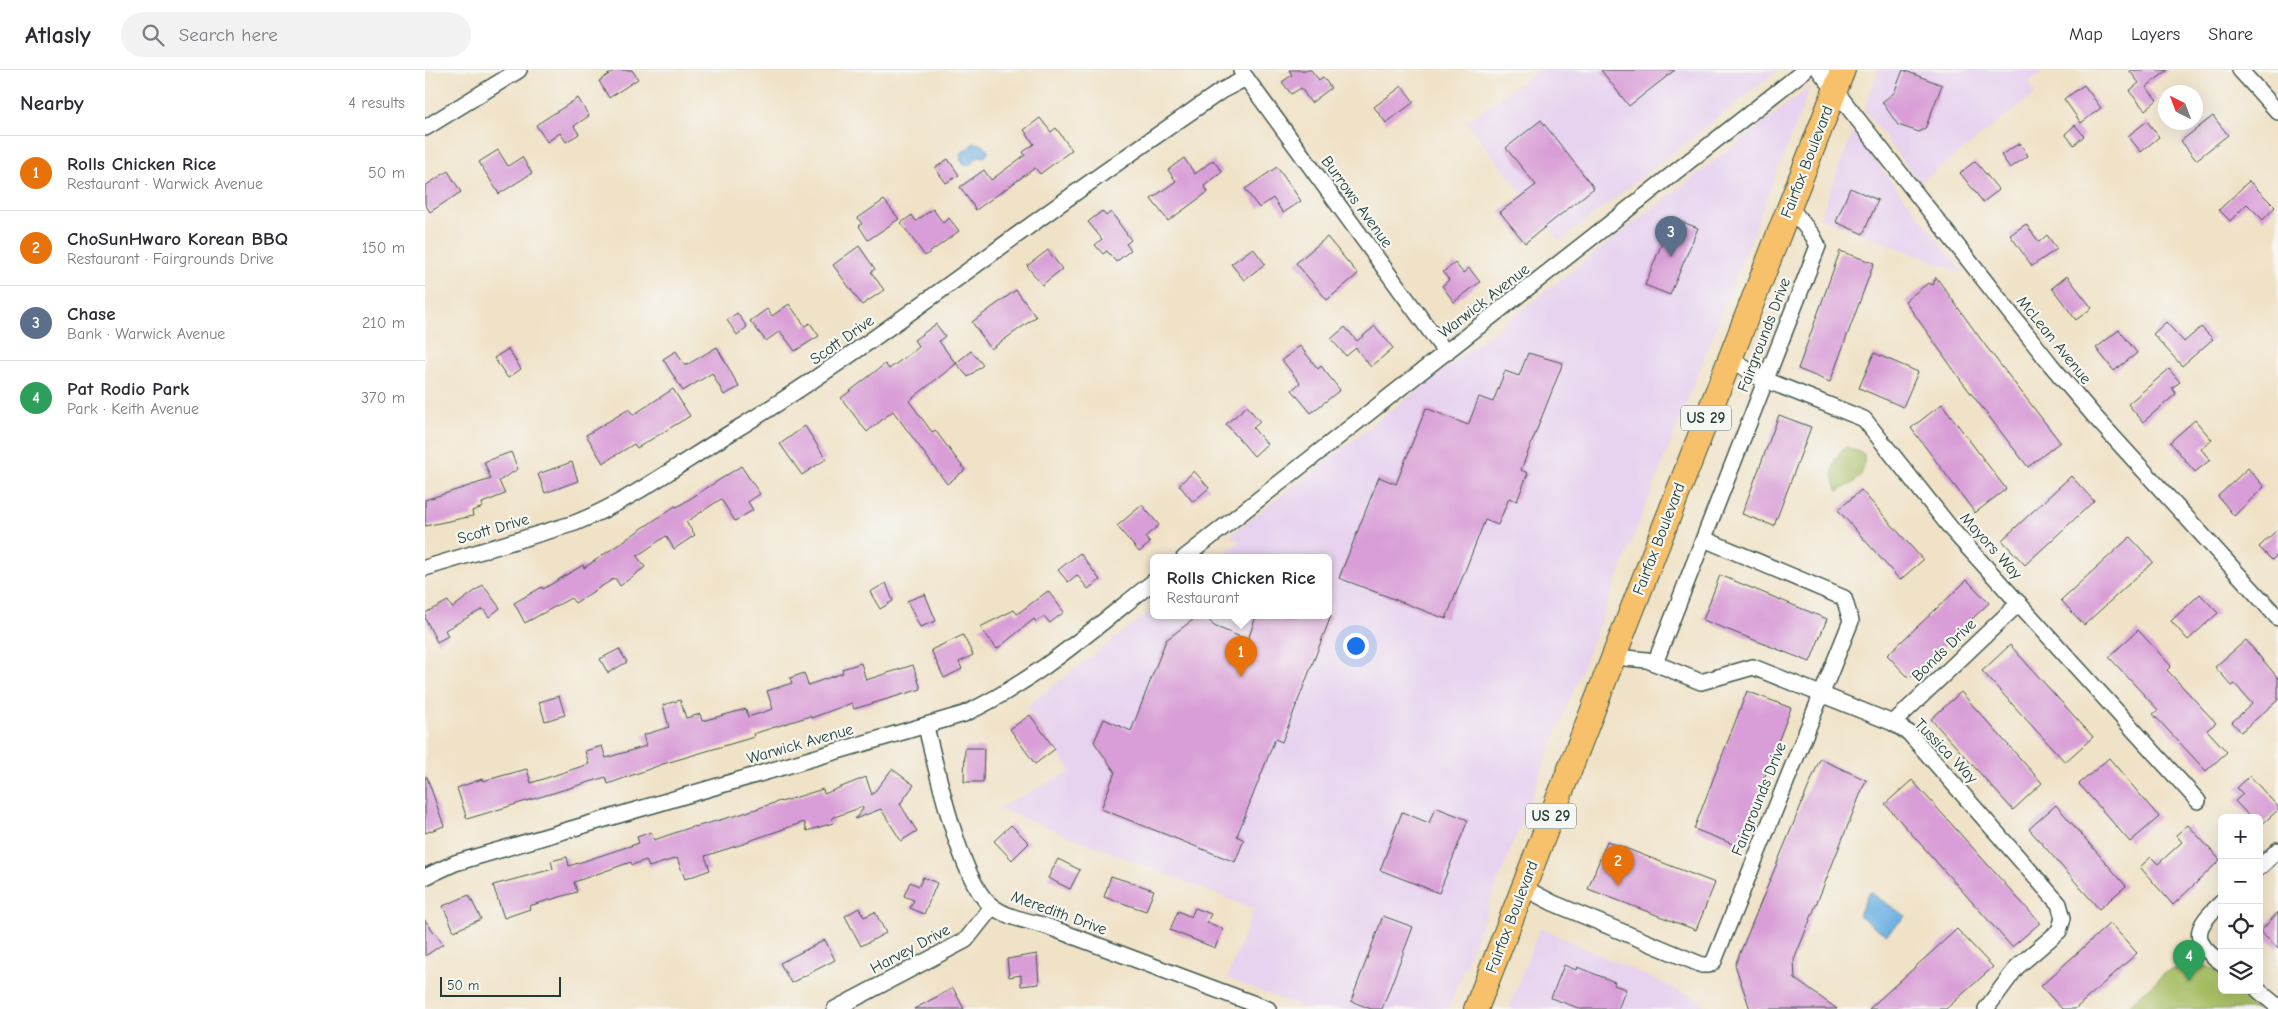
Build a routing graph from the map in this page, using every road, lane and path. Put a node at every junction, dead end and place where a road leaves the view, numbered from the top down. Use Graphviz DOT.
graph roads {
  1 [pos="519,70"];
  2 [pos="1805,70"];
  3 [pos="1819,70"];
  4 [pos="2240,70"];
  5 [pos="1243,74"];
  6 [pos="1839,80"];
  7 [pos="2278,112"];
  8 [pos="425,128"];
  9 [pos="1789,206"];
  10 [pos="1446,353"];
  11 [pos="1730,358"];
  12 [pos="1766,380"];
  13 [pos="1704,539"];
  14 [pos="1189,554"];
  15 [pos="425,568"];
  16 [pos="1150,584"];
  17 [pos="2019,603"];
  18 [pos="2278,618"];
  19 [pos="1613,657"];
  20 [pos="1655,663"];
  21 [pos="1820,694"];
  22 [pos="1893,723"];
  23 [pos="925,727"];
  24 [pos="2198,801"];
  25 [pos="2278,850"];
  26 [pos="2263,864"];
  27 [pos="425,877"];
  28 [pos="1524,888"];
  29 [pos="2220,904"];
  30 [pos="992,907"];
  31 [pos="2218,960"];
  32 [pos="2263,994"];
  33 [pos="1236,1003"];
  34 [pos="2278,1007"];
  35 [pos="835,1009"];
  36 [pos="1268,1009"];
  37 [pos="1476,1009"];
  38 [pos="1986,1009"];
  1 -- 8 [label="street"];
  2 -- 10 [label="street, Warwick Avenue"];
  3 -- 6 [label="street, McLean Avenue"];
  4 -- 7 [label="street"];
  5 -- 10 [label="street, Burrows Avenue"];
  5 -- 15 [label="street, Scott Drive"];
  6 -- 9 [label="main road, Fairfax Boulevard / US 29"];
  6 -- 18 [label="street, McLean Avenue"];
  9 -- 11 [label="main road, Fairfax Boulevard / US 29"];
  9 -- 12 [label="street, Fairgrounds Drive"];
  10 -- 14 [label="street, Warwick Avenue"];
  11 -- 12 [label="street, Mayors Way"];
  11 -- 19 [label="main road, Fairfax Boulevard / US 29"];
  12 -- 13 [label="street, Fairgrounds Drive"];
  12 -- 17 [label="street, Mayors Way"];
  13 -- 20 [label="street, Fairgrounds Drive"];
  13 -- 21 [label="street, Fairgrounds Drive"];
  16 -- 23 [label="street, Warwick Avenue"];
  17 -- 22 [label="street, Bonds Drive"];
  17 -- 24 [label="street, Mayors Way"];
  19 -- 20 [label="street, Tussica Way"];
  19 -- 28 [label="main road, Fairfax Boulevard / US 29"];
  20 -- 21 [label="street, Tussica Way"];
  21 -- 22 [label="street, Tussica Way"];
  21 -- 28 [label="street, Fairgrounds Drive"];
  22 -- 38 [label="street, Tussica Way"];
  23 -- 27 [label="street, Warwick Avenue"];
  23 -- 30 [label="street, Meredith Drive"];
  25 -- 26 [label="street"];
  28 -- 37 [label="main road, Fairfax Boulevard / US 29"];
  29 -- 31 [label="street"];
  30 -- 33 [label="street, Meredith Drive"];
  30 -- 35 [label="street, Harvey Drive"];
  32 -- 34 [label="street"];
  33 -- 36 [label="street, Meredith Drive"];
}
